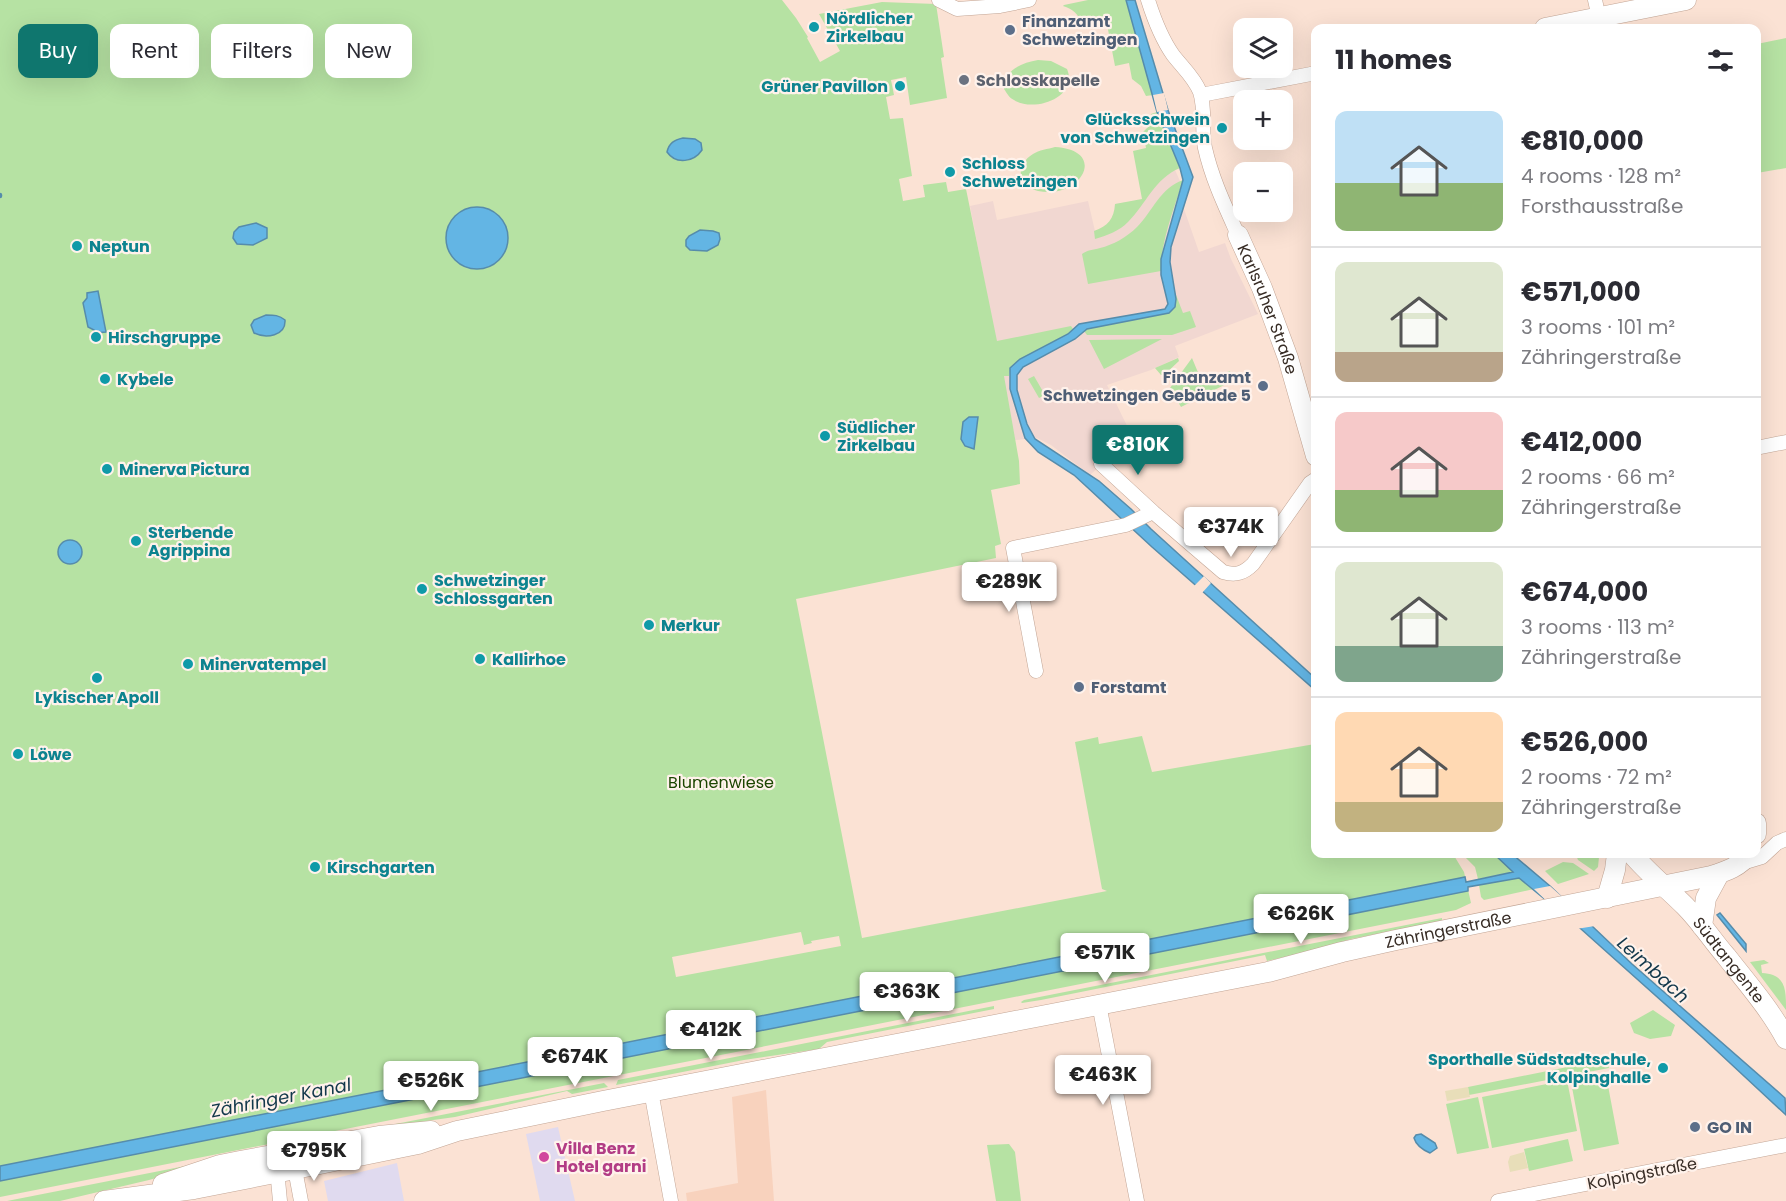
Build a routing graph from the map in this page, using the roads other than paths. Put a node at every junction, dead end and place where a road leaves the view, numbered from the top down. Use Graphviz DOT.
graph roads {
  1 [pos="939,0"];
  2 [pos="1029,0"];
  3 [pos="1148,0"];
  4 [pos="1686,0"];
  5 [pos="1598,16"];
  6 [pos="1563,24"];
  7 [pos="1311,74"];
  8 [pos="1201,95"];
  9 [pos="1238,235"];
  10 [pos="1311,438"];
  11 [pos="1786,442"];
  12 [pos="1761,447"];
  13 [pos="1101,464"];
  14 [pos="1311,482"];
  15 [pos="1147,515"];
  16 [pos="1036,671"];
  17 [pos="1786,839"];
  18 [pos="1761,857"];
  19 [pos="1616,858"];
  20 [pos="1635,858"];
  21 [pos="1746,858"];
  22 [pos="1719,874"];
  23 [pos="1663,886"];
  24 [pos="1607,898"];
  25 [pos="1702,926"];
  26 [pos="1099,1004"];
  27 [pos="1786,1039"];
  28 [pos="651,1091"];
  29 [pos="1786,1145"];
  30 [pos="288,1161"];
  31 [pos="112,1199"];
  32 [pos="280,1201"];
  33 [pos="301,1201"];
  34 [pos="671,1201"];
  35 [pos="1137,1201"];
  36 [pos="1498,1201"];
  1 -- 2 [label="street"];
  3 -- 8 [label="street"];
  4 -- 5 [label="main road"];
  5 -- 6 [label="main road"];
  7 -- 8 [label="street"];
  8 -- 9 [label="street, Karlsruher Straße"];
  9 -- 10 [label="main road, Karlsruher Straße"];
  11 -- 12 [label="street"];
  13 -- 15 [label="street"];
  14 -- 15 [label="street"];
  15 -- 16 [label="street"];
  17 -- 18 [label="street"];
  19 -- 24 [label="main road"];
  20 -- 23 [label="main road"];
  21 -- 22 [label="main road, Zähringerstraße"];
  22 -- 23 [label="main road, Zähringerstraße"];
  22 -- 25 [label="main road"];
  23 -- 24 [label="main road, Zähringerstraße"];
  23 -- 25 [label="main road, Südtangente"];
  24 -- 26 [label="main road, Zähringerstraße"];
  25 -- 27 [label="main road, Südtangente"];
  26 -- 28 [label="main road, Zähringerstraße"];
  26 -- 35 [label="street"];
  28 -- 30 [label="main road, Zähringerstraße"];
  28 -- 34 [label="street"];
  29 -- 36 [label="street, Kolpingstraße"];
  30 -- 31 [label="main road, Zähringerstraße"];
  30 -- 32 [label="street"];
  30 -- 33 [label="street"];
}
